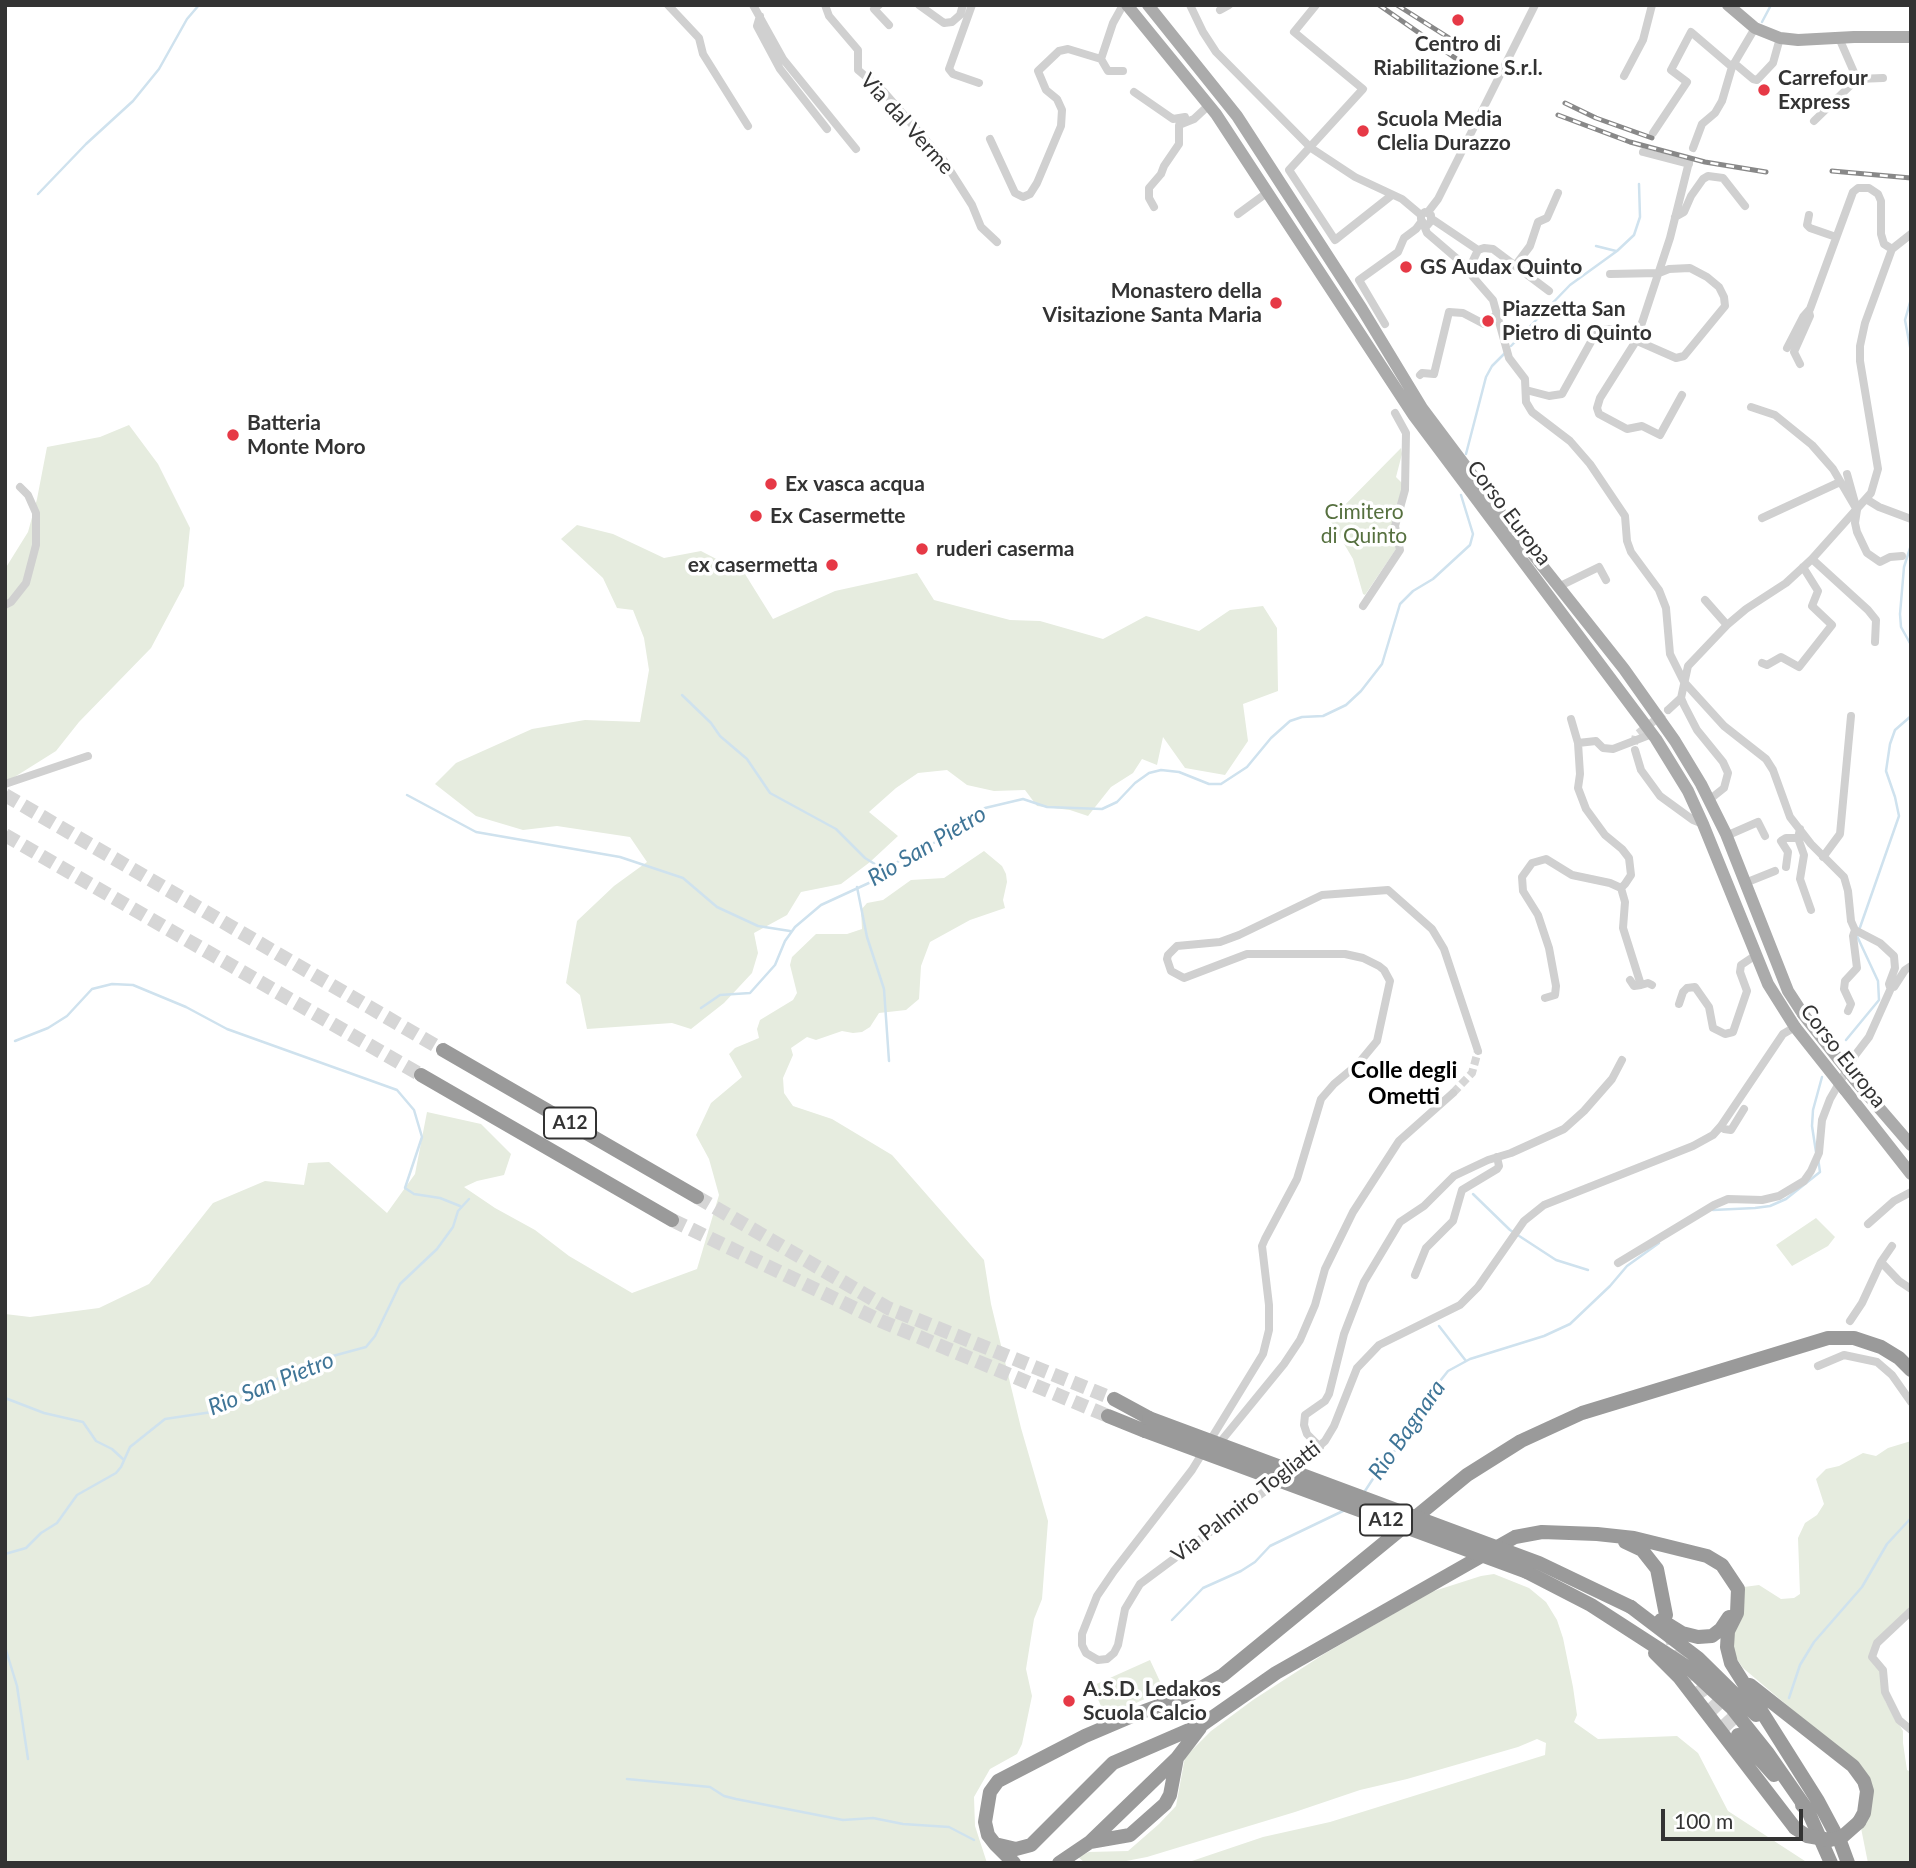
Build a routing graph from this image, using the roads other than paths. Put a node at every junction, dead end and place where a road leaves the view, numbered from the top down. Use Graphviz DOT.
graph roads {
  1 [pos="668,5"];
  2 [pos="753,5"];
  3 [pos="825,5"];
  4 [pos="879,5"];
  5 [pos="919,5"];
  6 [pos="963,5"];
  7 [pos="972,5"];
  8 [pos="1125,5"];
  9 [pos="1148,5"];
  10 [pos="1190,5"];
  11 [pos="1229,5"];
  12 [pos="1315,5"];
  13 [pos="1535,5"];
  14 [pos="1652,5"];
  15 [pos="1728,5"];
  16 [pos="1220,10"];
  17 [pos="760,16"];
  18 [pos="889,25"];
  19 [pos="1755,28"];
  20 [pos="1911,37"];
  21 [pos="1780,38"];
  22 [pos="1839,38"];
  23 [pos="1101,59"];
  24 [pos="1733,65"];
  25 [pos="1123,71"];
  26 [pos="1624,76"];
  27 [pos="1883,78"];
  28 [pos="1857,79"];
  29 [pos="979,83"];
  30 [pos="1134,92"];
  31 [pos="1206,107"];
  32 [pos="1814,121"];
  33 [pos="748,126"];
  34 [pos="827,129"];
  35 [pos="1653,133"];
  36 [pos="990,139"];
  37 [pos="1311,148"];
  38 [pos="1693,148"];
  39 [pos="856,149"];
  40 [pos="1643,152"];
  41 [pos="1268,192"];
  42 [pos="1558,193"];
  43 [pos="1392,195"];
  44 [pos="1745,206"];
  45 [pos="1154,207"];
  46 [pos="1238,214"];
  47 [pos="1809,215"];
  48 [pos="1675,217"];
  49 [pos="1426,218"];
  50 [pos="1911,234"];
  51 [pos="1836,237"];
  52 [pos="997,242"];
  53 [pos="1892,249"];
  54 [pos="1478,250"];
  55 [pos="1516,266"];
  56 [pos="1471,273"];
  57 [pos="1659,273"];
  58 [pos="1610,274"];
  59 [pos="1549,291"];
  60 [pos="1809,312"];
  61 [pos="1496,314"];
  62 [pos="1385,324"];
  63 [pos="1636,341"];
  64 [pos="1787,348"];
  65 [pos="1800,364"];
  66 [pos="1420,375"];
  67 [pos="1526,390"];
  68 [pos="1682,395"];
  69 [pos="1751,407"];
  70 [pos="1395,413"];
  71 [pos="1459,467"];
  72 [pos="1847,474"];
  73 [pos="1840,482"];
  74 [pos="20,487"];
  75 [pos="1866,499"];
  76 [pos="1857,510"];
  77 [pos="1762,518"];
  78 [pos="1911,519"];
  79 [pos="1902,556"];
  80 [pos="1528,559"];
  81 [pos="1812,559"];
  82 [pos="1803,567"];
  83 [pos="1606,580"];
  84 [pos="1558,587"];
  85 [pos="1705,600"];
  86 [pos="5,605"];
  87 [pos="1363,606"];
  88 [pos="1727,625"];
  89 [pos="1875,642"];
  90 [pos="1762,663"];
  91 [pos="1684,682"];
  92 [pos="1681,698"];
  93 [pos="1668,710"];
  94 [pos="1851,716"];
  95 [pos="1570,719"];
  96 [pos="1651,734"];
  97 [pos="1578,743"];
  98 [pos="1634,750"];
  99 [pos="88,756"];
  100 [pos="5,784"];
  101 [pos="1709,800"];
  102 [pos="1703,824"];
  103 [pos="1799,834"];
  104 [pos="1726,836"];
  105 [pos="1765,836"];
  106 [pos="1823,857"];
  107 [pos="1786,867"];
  108 [pos="1775,872"];
  109 [pos="1745,883"];
  110 [pos="1621,888"];
  111 [pos="1811,910"];
  112 [pos="1858,932"];
  113 [pos="1756,955"];
  114 [pos="1911,966"];
  115 [pos="1630,980"];
  116 [pos="1641,985"];
  117 [pos="1652,985"];
  118 [pos="1891,988"];
  119 [pos="1545,998"];
  120 [pos="1679,1004"];
  121 [pos="1848,1011"];
  122 [pos="1795,1027"];
  123 [pos="443,1050"];
  124 [pos="1478,1051"];
  125 [pos="1622,1060"];
  126 [pos="421,1075"];
  127 [pos="1453,1093"];
  128 [pos="1744,1109"];
  129 [pos="1721,1126"];
  130 [pos="1911,1145"];
  131 [pos="1497,1157"];
  132 [pos="1911,1174"];
  133 [pos="1911,1192"];
  134 [pos="697,1197"];
  135 [pos="672,1220"];
  136 [pos="1868,1224"];
  137 [pos="1892,1246"];
  138 [pos="1881,1262"];
  139 [pos="1618,1263"];
  140 [pos="1415,1275"];
  141 [pos="1911,1289"];
  142 [pos="1850,1321"];
  143 [pos="1818,1366"];
  144 [pos="1911,1370"];
  145 [pos="1114,1399"];
  146 [pos="1911,1402"];
  147 [pos="1108,1416"];
  148 [pos="1147,1425"];
  149 [pos="1320,1447"];
  150 [pos="1192,1470"];
  151 [pos="1597,1534"];
  152 [pos="1738,1589"];
  153 [pos="1630,1607"];
  154 [pos="1911,1611"];
  155 [pos="1666,1615"];
  156 [pos="1632,1630"];
  157 [pos="1740,1677"];
  158 [pos="1203,1724"];
  159 [pos="1911,1730"];
  160 [pos="1738,1735"];
  161 [pos="1780,1742"];
  162 [pos="1177,1758"];
  163 [pos="1808,1811"];
  164 [pos="1090,1842"];
  165 [pos="995,1844"];
  166 [pos="1014,1863"];
  167 [pos="1059,1863"];
  168 [pos="1831,1863"];
  169 [pos="1848,1863"];
  1 -- 33 [label="street"];
  2 -- 17 [label="street"];
  3 -- 52 [label="street, Via dal Verme"];
  4 -- 18 [label="street"];
  5 -- 6 [label="street"];
  7 -- 29 [label="street"];
  8 -- 23 [label="street, Corso Europa"];
  8 -- 31 [label="main road, Corso Europa"];
  9 -- 71 [label="main road, Corso Europa"];
  10 -- 37 [label="street"];
  11 -- 16 [label="street"];
  12 -- 37 [label="street"];
  13 -- 49 [label="street"];
  14 -- 26 [label="street"];
  15 -- 19 [label="main road"];
  17 -- 34 [label="street"];
  17 -- 39 [label="street"];
  19 -- 21 [label="main road"];
  19 -- 24 [label="street"];
  20 -- 22 [label="main road"];
  21 -- 22 [label="main road"];
  21 -- 24 [label="street"];
  22 -- 28 [label="street"];
  23 -- 25 [label="street"];
  23 -- 36 [label="street"];
  24 -- 35 [label="street"];
  24 -- 38 [label="street"];
  27 -- 28 [label="street"];
  28 -- 32 [label="street"];
  30 -- 31 [label="street"];
  31 -- 41 [label="main road, Corso Europa"];
  31 -- 45 [label="street"];
  37 -- 43 [label="street"];
  37 -- 43 [label="street"];
  40 -- 48 [label="street"];
  41 -- 46 [label="street"];
  41 -- 71 [label="main road, Corso Europa"];
  42 -- 55 [label="street"];
  43 -- 49 [label="street"];
  44 -- 48 [label="street"];
  47 -- 51 [label="street"];
  48 -- 57 [label="street"];
  49 -- 54 [label="street"];
  49 -- 56 [label="street"];
  49 -- 62 [label="street"];
  50 -- 53 [label="street"];
  51 -- 53 [label="street"];
  51 -- 60 [label="street"];
  53 -- 75 [label="street"];
  54 -- 55 [label="street"];
  54 -- 56 [label="street"];
  55 -- 59 [label="street"];
  56 -- 61 [label="street"];
  57 -- 58 [label="street"];
  57 -- 63 [label="street"];
  57 -- 63 [label="street"];
  60 -- 64 [label="street"];
  60 -- 65 [label="street"];
  61 -- 66 [label="street"];
  61 -- 67 [label="street"];
  63 -- 67 [label="street"];
  63 -- 68 [label="street"];
  67 -- 91 [label="street"];
  69 -- 73 [label="street"];
  70 -- 87 [label="street"];
  71 -- 80 [label="main road, Corso Europa"];
  72 -- 76 [label="street"];
  73 -- 76 [label="street"];
  73 -- 77 [label="street"];
  74 -- 86 [label="street"];
  75 -- 76 [label="street"];
  75 -- 78 [label="street"];
  76 -- 79 [label="street"];
  76 -- 81 [label="street"];
  80 -- 84 [label="main road, Corso Europa"];
  80 -- 96 [label="main road, Corso Europa"];
  81 -- 82 [label="street"];
  81 -- 89 [label="street"];
  82 -- 88 [label="street"];
  82 -- 90 [label="street"];
  83 -- 84 [label="street"];
  84 -- 101 [label="main road, Corso Europa"];
  85 -- 88 [label="street"];
  88 -- 91 [label="street"];
  91 -- 92 [label="street"];
  91 -- 103 [label="street"];
  92 -- 93 [label="street"];
  92 -- 101 [label="street"];
  94 -- 106 [label="street"];
  95 -- 97 [label="street"];
  96 -- 97 [label="street"];
  96 -- 102 [label="main road, Corso Europa"];
  97 -- 110 [label="street"];
  98 -- 102 [label="street"];
  99 -- 100 [label="street"];
  101 -- 104 [label="main road, Corso Europa"];
  102 -- 113 [label="main road, Corso Europa"];
  103 -- 106 [label="street"];
  103 -- 107 [label="street"];
  103 -- 111 [label="street"];
  104 -- 105 [label="street"];
  104 -- 109 [label="main road, Corso Europa"];
  106 -- 112 [label="street"];
  108 -- 109 [label="street"];
  109 -- 130 [label="main road, Corso Europa, bridge"];
  110 -- 116 [label="street"];
  110 -- 119 [label="street"];
  112 -- 118 [label="street"];
  112 -- 121 [label="street"];
  113 -- 120 [label="street"];
  113 -- 122 [label="main road, Corso Europa"];
  114 -- 118 [label="street"];
  115 -- 116 [label="street"];
  116 -- 117 [label="street"];
  118 -- 139 [label="street"];
  122 -- 129 [label="street, Via Palmiro Togliatti"];
  122 -- 132 [label="main road, Corso Europa, bridge"];
  123 -- 134 [label="highway, A12"];
  124 -- 150 [label="street"];
  125 -- 131 [label="street"];
  126 -- 135 [label="highway, A12"];
  127 -- 150 [label="street"];
  128 -- 129 [label="street"];
  129 -- 149 [label="street, Via Palmiro Togliatti"];
  131 -- 140 [label="street"];
  131 -- 149 [label="street"];
  133 -- 136 [label="street"];
  137 -- 138 [label="street"];
  138 -- 141 [label="street"];
  138 -- 142 [label="street"];
  143 -- 146 [label="street"];
  144 -- 165 [label="highway"];
  145 -- 148 [label="highway, A12"];
  147 -- 148 [label="highway, A12"];
  148 -- 153 [label="highway, A12, bridge"];
  148 -- 156 [label="highway, A12, bridge"];
  149 -- 150 [label="street, Via Palmiro Togliatti"];
  151 -- 152 [label="highway"];
  151 -- 155 [label="highway"];
  151 -- 158 [label="highway"];
  152 -- 153 [label="highway"];
  152 -- 157 [label="highway"];
  153 -- 161 [label="highway, A12"];
  154 -- 159 [label="street"];
  156 -- 157 [label="highway, bridge"];
  156 -- 163 [label="highway, A12"];
  157 -- 161 [label="highway"];
  158 -- 162 [label="highway"];
  158 -- 165 [label="highway"];
  160 -- 163 [label="highway"];
  161 -- 169 [label="highway, A12"];
  162 -- 164 [label="highway"];
  162 -- 164 [label="highway"];
  163 -- 168 [label="highway, A12"];
  164 -- 167 [label="highway"];
  165 -- 166 [label="highway"];
}
